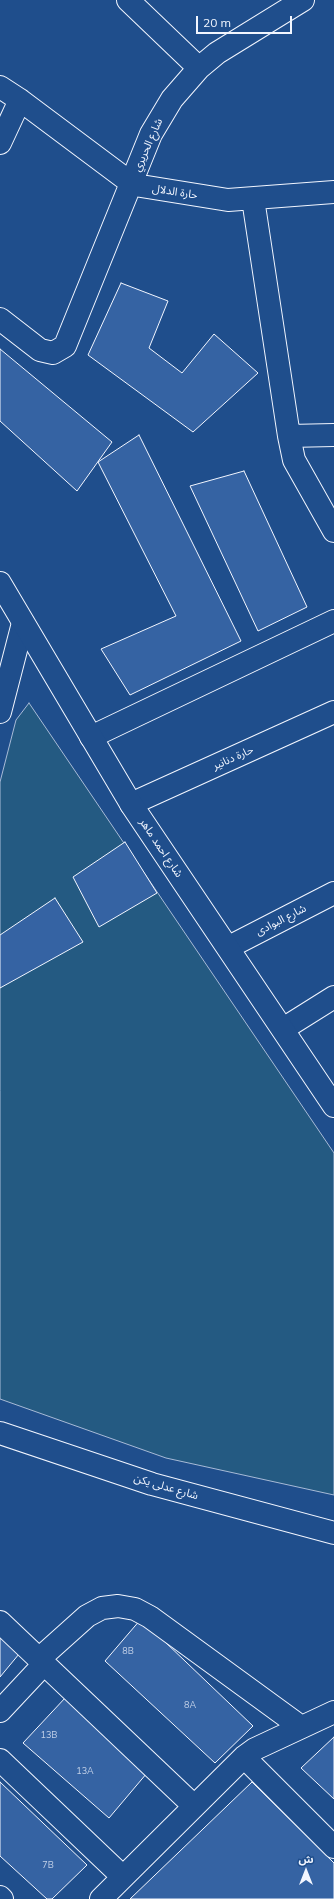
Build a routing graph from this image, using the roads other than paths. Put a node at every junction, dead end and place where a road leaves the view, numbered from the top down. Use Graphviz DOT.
graph roads {
  1 [pos="303,0"];
  2 [pos="134,2"];
  3 [pos="199,68"];
  4 [pos="0,87"];
  5 [pos="20,100"];
  6 [pos="0,143"];
  7 [pos="131,183"];
  8 [pos="334,192"];
  9 [pos="253,199"];
  10 [pos="0,319"];
  11 [pos="334,435"];
  12 [pos="289,436"];
  13 [pos="334,531"];
  14 [pos="0,583"];
  15 [pos="334,621"];
  16 [pos="23,623"];
  17 [pos="0,712"];
  18 [pos="334,712"];
  19 [pos="91,737"];
  20 [pos="131,804"];
  21 [pos="334,893"];
  22 [pos="229,948"];
  23 [pos="334,997"];
  24 [pos="283,1029"];
  25 [pos="334,1106"];
  26 [pos="0,1433"];
  27 [pos="334,1533"];
  28 [pos="0,1622"];
  29 [pos="42,1662"];
  30 [pos="0,1711"];
  31 [pos="334,1712"];
  32 [pos="301,1728"];
  33 [pos="244,1757"];
  34 [pos="0,1760"];
  35 [pos="194,1806"];
  36 [pos="334,1847"];
  37 [pos="124,1877"];
  38 [pos="101,1899"];
  1 -- 3 [label="street, شارع الحريري"];
  2 -- 3 [label="street"];
  3 -- 7 [label="street, شارع الحريري"];
  4 -- 5 [label="street, حارة الدلال"];
  5 -- 6 [label="street"];
  5 -- 7 [label="street, حارة الدلال"];
  7 -- 9 [label="street, حارة الدلال"];
  7 -- 10 [label="street, شارع الحريري"];
  8 -- 9 [label="street, حارة الدلال"];
  9 -- 12 [label="street"];
  11 -- 12 [label="street"];
  12 -- 13 [label="street"];
  14 -- 16 [label="street, شارع احمد ماهر"];
  15 -- 19 [label="street"];
  16 -- 17 [label="street"];
  16 -- 19 [label="street, شارع احمد ماهر"];
  18 -- 20 [label="street, حارة دنانير"];
  19 -- 20 [label="street, شارع احمد ماهر"];
  20 -- 22 [label="street, شارع احمد ماهر"];
  21 -- 22 [label="street, شارع البوادى"];
  22 -- 24 [label="street, شارع احمد ماهر"];
  23 -- 24 [label="street"];
  24 -- 25 [label="street, شارع احمد ماهر"];
  26 -- 27 [label="street, شارع عدلى يكن"];
  28 -- 29 [label="street"];
  29 -- 30 [label="street"];
  29 -- 32 [label="street"];
  29 -- 35 [label="street"];
  31 -- 32 [label="street"];
  32 -- 33 [label="street"];
  33 -- 35 [label="street"];
  33 -- 36 [label="street"];
  34 -- 37 [label="street"];
  35 -- 37 [label="street"];
  37 -- 38 [label="street"];
}
